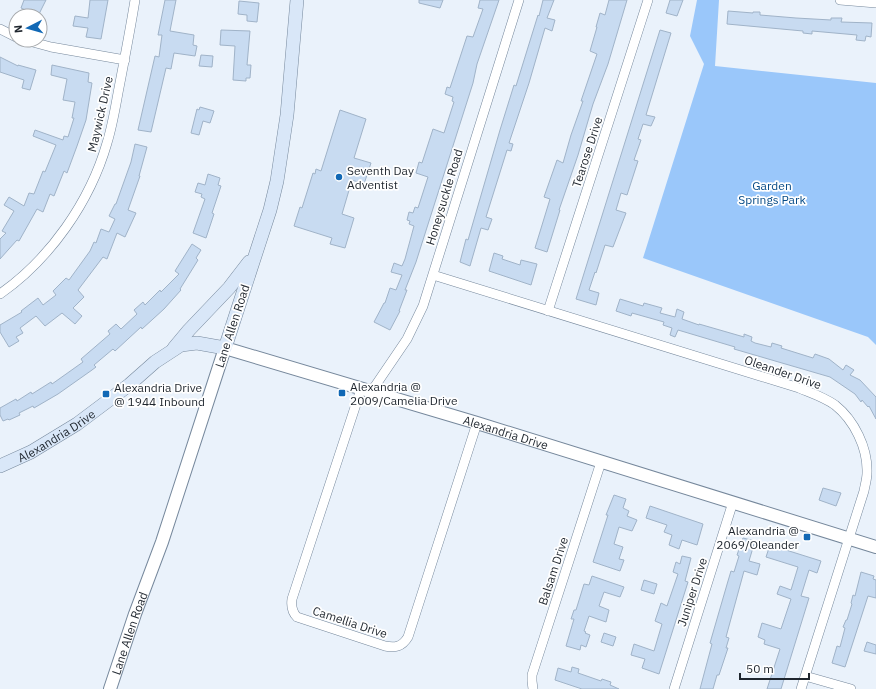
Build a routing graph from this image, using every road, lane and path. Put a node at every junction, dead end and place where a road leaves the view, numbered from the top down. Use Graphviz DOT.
graph roads {
  1 [pos="135,0"];
  2 [pos="296,0"];
  3 [pos="519,0"];
  4 [pos="648,0"];
  5 [pos="840,0"];
  6 [pos="876,3"];
  7 [pos="48,46"];
  8 [pos="125,60"];
  9 [pos="256,252"];
  10 [pos="433,275"];
  11 [pos="0,294"];
  12 [pos="548,311"];
  13 [pos="174,348"];
  14 [pos="225,348"];
  15 [pos="366,390"];
  16 [pos="477,423"];
  17 [pos="601,462"];
  18 [pos="0,466"];
  19 [pos="733,502"];
  20 [pos="849,539"];
  21 [pos="876,547"];
  22 [pos="805,676"];
  23 [pos="110,689"];
  24 [pos="533,689"];
  25 [pos="674,689"];
  26 [pos="801,689"];
  27 [pos="851,689"];
  1 -- 8 [label="street, Maywick Drive"];
  2 -- 9 [label="main road, Lane Allen Road"];
  3 -- 10 [label="street, Honeysuckle Road"];
  4 -- 12 [label="street, Tearose Drive"];
  5 -- 6 [label="street"];
  7 -- 8 [label="street"];
  8 -- 11 [label="street, Maywick Drive"];
  9 -- 13 [label="main road"];
  9 -- 14 [label="main road, Lane Allen Road"];
  10 -- 12 [label="street, Oleander Drive"];
  10 -- 15 [label="street, Honeysuckle Road"];
  12 -- 20 [label="street, Oleander Drive"];
  13 -- 14 [label="main road, Alexandria Drive"];
  13 -- 18 [label="main road, Alexandria Drive"];
  14 -- 15 [label="street, Alexandria Drive"];
  14 -- 23 [label="street, Lane Allen Road"];
  15 -- 16 [label="street, Alexandria Drive"];
  15 -- 16 [label="street, Camellia Drive"];
  16 -- 17 [label="street, Alexandria Drive"];
  17 -- 19 [label="street, Alexandria Drive"];
  17 -- 24 [label="street, Balsam Drive"];
  19 -- 20 [label="street, Alexandria Drive"];
  19 -- 25 [label="street, Juniper Drive"];
  20 -- 21 [label="street, Alexandria Drive"];
  20 -- 22 [label="street, Oleander Drive"];
  22 -- 26 [label="street, Oleander Drive"];
  22 -- 27 [label="street"];
}
